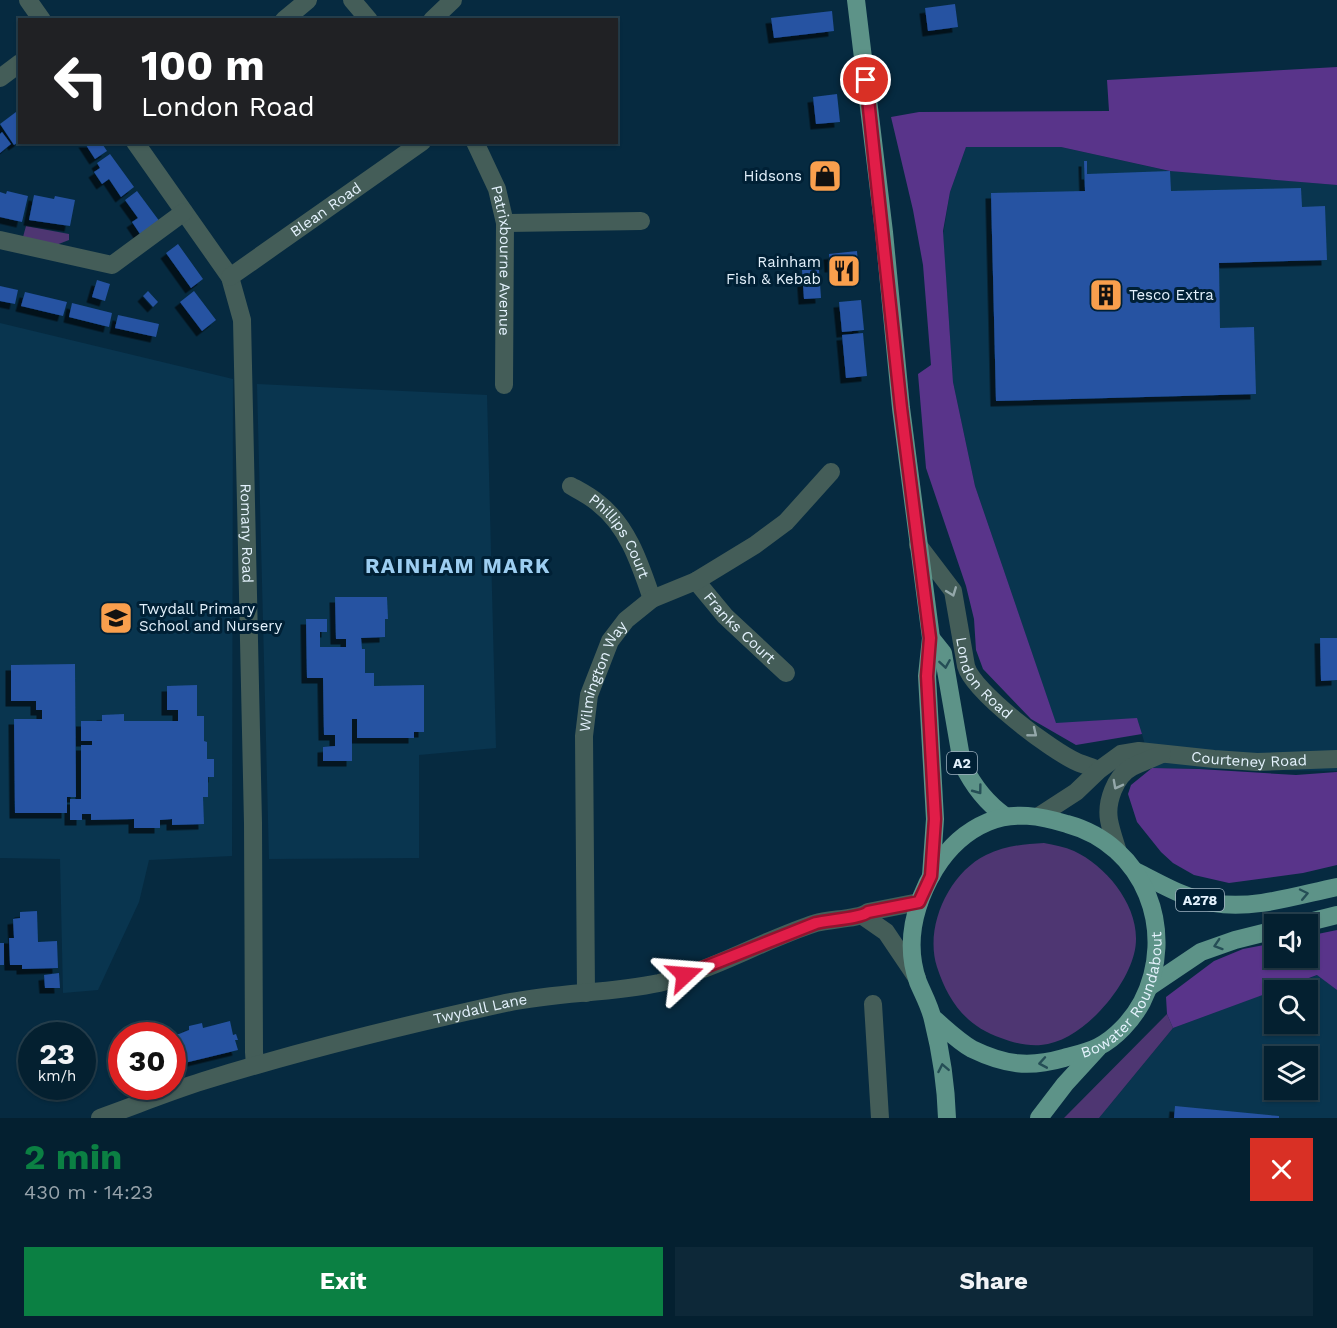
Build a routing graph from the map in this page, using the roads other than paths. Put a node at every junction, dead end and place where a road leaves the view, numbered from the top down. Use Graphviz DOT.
graph roads {
  1 [pos="28,0"];
  2 [pos="308,0"];
  3 [pos="352,0"];
  4 [pos="453,0"];
  5 [pos="856,0"];
  6 [pos="41,18"];
  7 [pos="286,18"];
  8 [pos="367,18"];
  9 [pos="434,18"];
  10 [pos="18,64"];
  11 [pos="0,78"];
  12 [pos="136,144"];
  13 [pos="419,144"];
  14 [pos="477,144"];
  15 [pos="184,212"];
  16 [pos="641,221"];
  17 [pos="505,223"];
  18 [pos="0,240"];
  19 [pos="230,277"];
  20 [pos="504,385"];
  21 [pos="831,471"];
  22 [pos="571,486"];
  23 [pos="918,546"];
  24 [pos="696,581"];
  25 [pos="652,598"];
  26 [pos="930,638"];
  27 [pos="786,674"];
  28 [pos="1164,754"];
  29 [pos="1337,759"];
  30 [pos="1099,770"];
  31 [pos="1005,816"];
  32 [pos="1039,816"];
  33 [pos="1118,852"];
  34 [pos="1135,872"];
  35 [pos="931,876"];
  36 [pos="1337,887"];
  37 [pos="919,902"];
  38 [pos="1337,915"];
  39 [pos="863,916"];
  40 [pos="1318,920"];
  41 [pos="1264,933"];
  42 [pos="918,980"];
  43 [pos="1149,987"];
  44 [pos="586,993"];
  45 [pos="873,1004"];
  46 [pos="933,1018"];
  47 [pos="1099,1047"];
  48 [pos="255,1065"];
  49 [pos="100,1118"];
  50 [pos="880,1118"];
  51 [pos="947,1118"];
  52 [pos="1039,1118"];
  1 -- 6 [label="street"];
  2 -- 7 [label="street"];
  3 -- 8 [label="street"];
  4 -- 9 [label="street"];
  5 -- 23 [label="main road, London Road / A2"];
  10 -- 11 [label="street"];
  12 -- 15 [label="street, Romany Road"];
  13 -- 19 [label="street, Blean Road"];
  14 -- 17 [label="street, Patrixbourne Avenue"];
  15 -- 18 [label="street"];
  15 -- 19 [label="street, Romany Road"];
  16 -- 17 [label="street"];
  17 -- 20 [label="street, Patrixbourne Avenue"];
  19 -- 48 [label="street, Romany Road"];
  21 -- 24 [label="street, Wilmington Way"];
  22 -- 25 [label="street, Phillips Court"];
  23 -- 26 [label="main road, London Road / A2"];
  23 -- 30 [label="street, London Road, one-way"];
  24 -- 25 [label="street, Wilmington Way"];
  24 -- 27 [label="street, Franks Court"];
  25 -- 44 [label="street, Wilmington Way"];
  26 -- 31 [label="main road, London Road / A2, one-way"];
  26 -- 35 [label="main road, London Road / A2"];
  28 -- 29 [label="street, Courteney Road"];
  28 -- 30 [label="street, Courteney Road"];
  28 -- 33 [label="street, Courteney Road, one-way"];
  30 -- 32 [label="street, Courteney Road"];
  31 -- 32 [label="main road, Bowater Roundabout"];
  31 -- 35 [label="main road, Bowater Roundabout"];
  32 -- 33 [label="main road, Bowater Roundabout"];
  33 -- 34 [label="main road, Bowater Roundabout"];
  34 -- 36 [label="main road, A278, one-way"];
  34 -- 43 [label="main road, Bowater Roundabout"];
  35 -- 37 [label="main road, Bowater Roundabout"];
  37 -- 39 [label="street, Twydall Lane"];
  37 -- 42 [label="main road, Bowater Roundabout"];
  38 -- 40 [label="main road"];
  39 -- 42 [label="street"];
  39 -- 44 [label="street, Twydall Lane"];
  41 -- 43 [label="main road, one-way"];
  42 -- 46 [label="main road, Bowater Roundabout"];
  43 -- 47 [label="main road, Bowater Roundabout"];
  44 -- 48 [label="street, Twydall Lane"];
  45 -- 50 [label="street"];
  47 -- 46 [label="main road, Bowater Roundabout, one-way"];
  51 -- 46 [label="main road, one-way"];
  47 -- 52 [label="main road"];
  48 -- 49 [label="street, Twydall Lane"];
}
